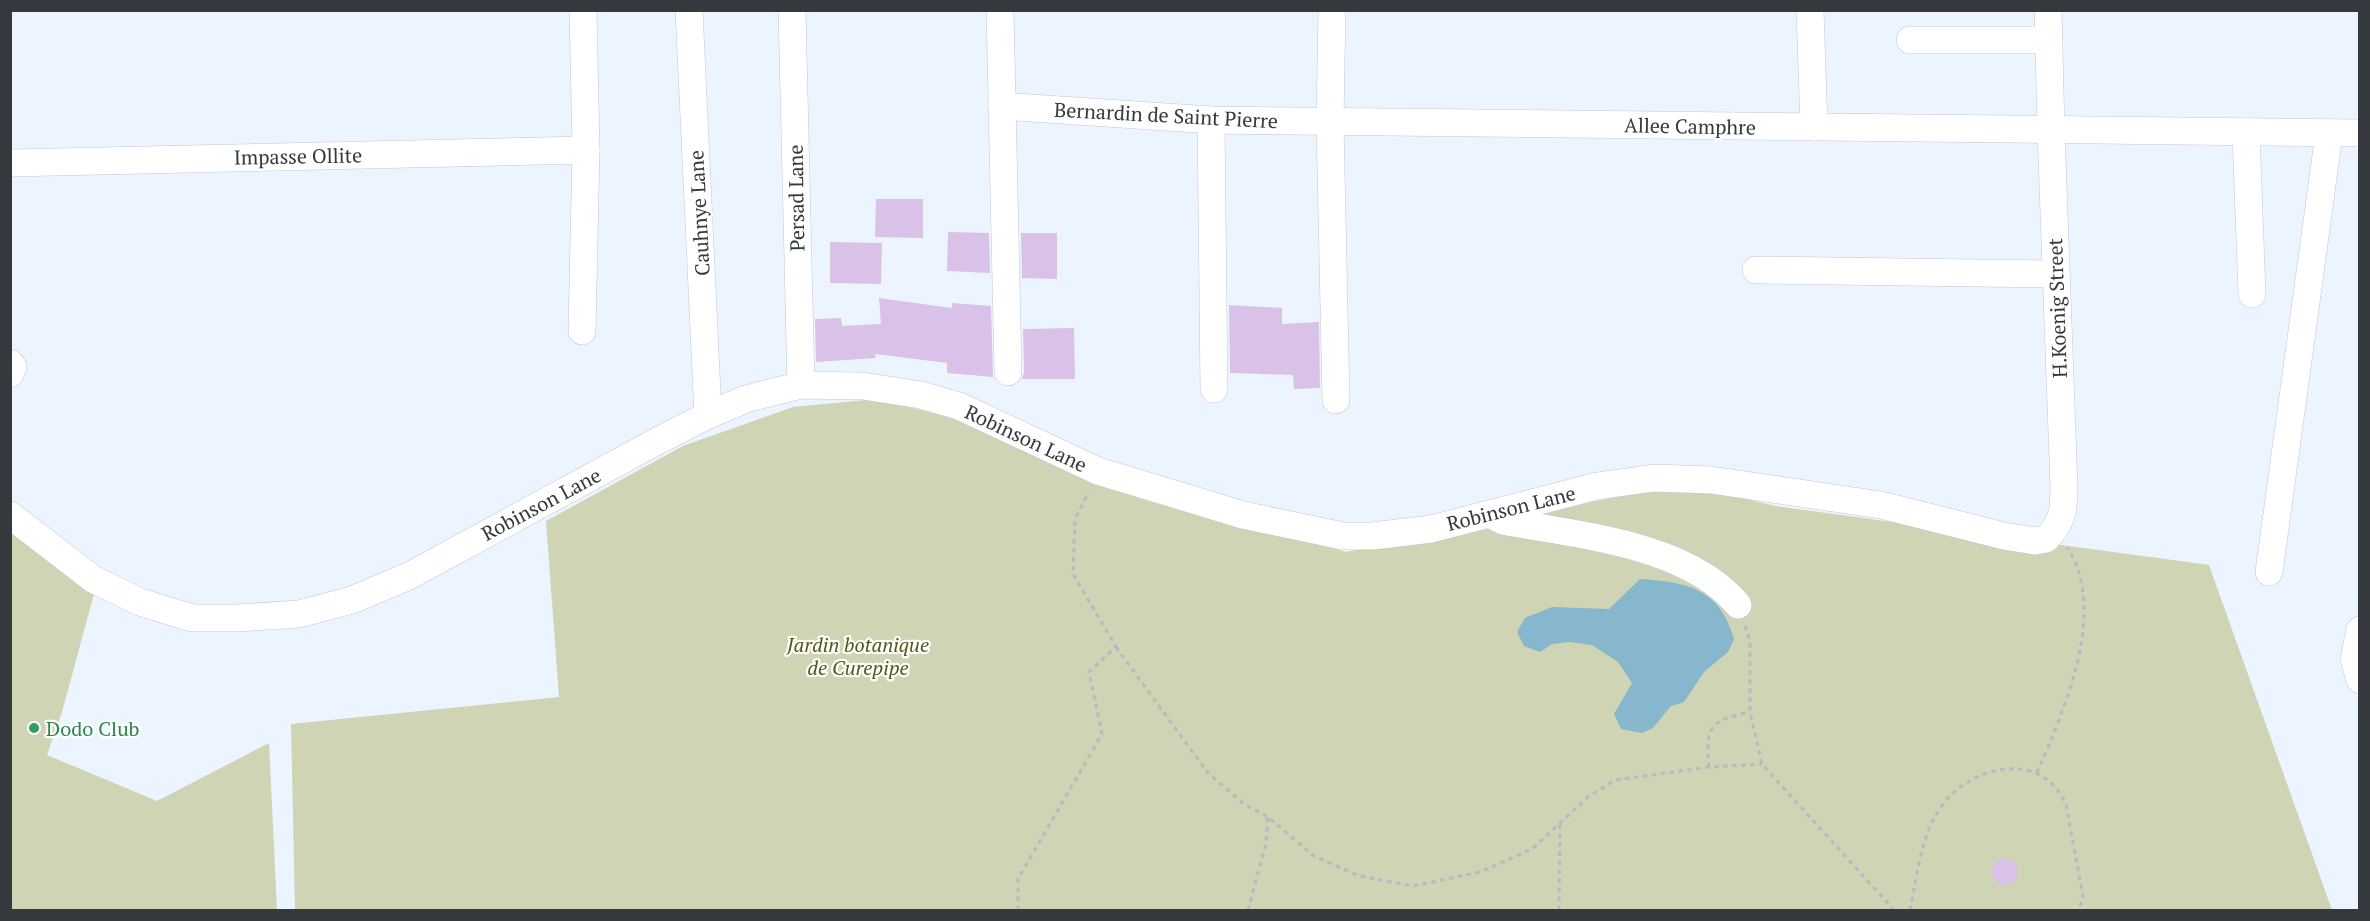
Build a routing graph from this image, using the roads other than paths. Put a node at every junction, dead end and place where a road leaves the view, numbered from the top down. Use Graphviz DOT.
graph roads {
  1 [pos="583,10"];
  2 [pos="689,10"];
  3 [pos="792,10"];
  4 [pos="1000,10"];
  5 [pos="1332,10"];
  6 [pos="1810,10"];
  7 [pos="2049,10"];
  8 [pos="1910,40"];
  9 [pos="2049,40"];
  10 [pos="1002,106"];
  11 [pos="1211,120"];
  12 [pos="1330,121"];
  13 [pos="1814,127"];
  14 [pos="2051,130"];
  15 [pos="2246,132"];
  16 [pos="2329,134"];
  17 [pos="2360,134"];
  18 [pos="586,150"];
  19 [pos="10,163"];
  20 [pos="1756,270"];
  21 [pos="2056,274"];
  22 [pos="2252,294"];
  23 [pos="582,331"];
  24 [pos="10,363"];
  25 [pos="1008,372"];
  26 [pos="10,374"];
  27 [pos="801,385"];
  28 [pos="1214,389"];
  29 [pos="1336,400"];
  30 [pos="708,416"];
  31 [pos="1491,514"];
  32 [pos="10,515"];
  33 [pos="2055,530"];
  34 [pos="2269,572"];
  35 [pos="1738,605"];
  36 [pos="2360,630"];
  37 [pos="2360,680"];
  1 -- 18 [label="street"];
  2 -- 30 [label="street, Cauhnye Lane"];
  3 -- 27 [label="street, Persad Lane"];
  4 -- 10 [label="street"];
  5 -- 12 [label="street"];
  6 -- 13 [label="street"];
  7 -- 9 [label="street, H.Koenig Street"];
  8 -- 9 [label="street"];
  9 -- 14 [label="street, H.Koenig Street"];
  10 -- 11 [label="street, Bernardin de Saint Pierre"];
  10 -- 25 [label="street"];
  11 -- 12 [label="street, Bernardin de Saint Pierre"];
  11 -- 28 [label="street"];
  12 -- 13 [label="street, Allee Camphre"];
  12 -- 29 [label="street"];
  13 -- 14 [label="street, Allee Camphre"];
  14 -- 15 [label="street, Allee Camphre"];
  14 -- 21 [label="street, H.Koenig Street"];
  15 -- 16 [label="street, Allee Camphre"];
  15 -- 22 [label="street"];
  16 -- 17 [label="street, Allee Camphre"];
  16 -- 34 [label="street"];
  18 -- 19 [label="street, Impasse Ollite"];
  18 -- 23 [label="street"];
  20 -- 21 [label="street"];
  21 -- 33 [label="street, H.Koenig Street"];
  24 -- 26 [label="street"];
  27 -- 30 [label="street, Robinson Lane"];
  27 -- 31 [label="street, Robinson Lane"];
  30 -- 32 [label="street, Robinson Lane"];
  31 -- 33 [label="street, Robinson Lane"];
  31 -- 35 [label="street"];
  36 -- 37 [label="street"];
}
